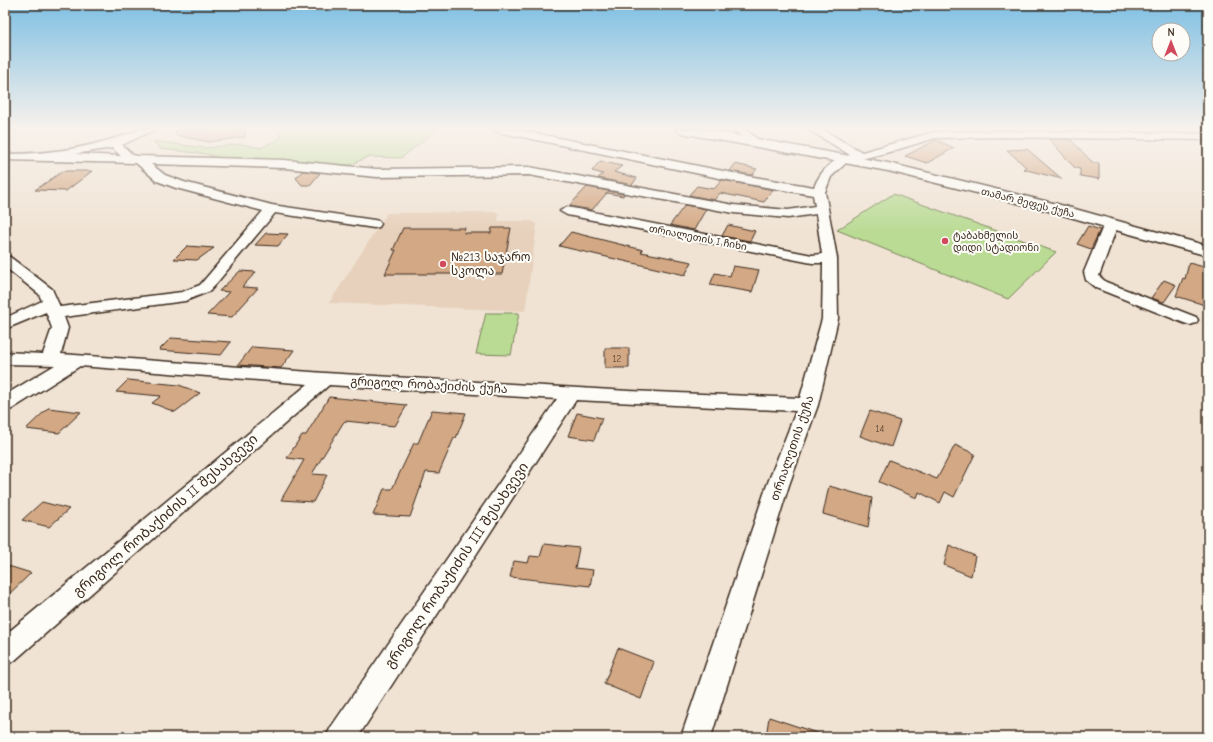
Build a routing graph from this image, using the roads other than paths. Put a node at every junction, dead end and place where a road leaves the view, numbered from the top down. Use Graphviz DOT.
graph roads {
  1 [pos="144,164"];
  2 [pos="277,164"];
  3 [pos="668,164"];
  4 [pos="838,164"];
  5 [pos="866,164"];
  6 [pos="819,192"];
  7 [pos="272,209"];
  8 [pos="821,210"];
  9 [pos="567,211"];
  10 [pos="374,224"];
  11 [pos="1112,224"];
  12 [pos="1208,251"];
  13 [pos="830,258"];
  14 [pos="5,260"];
  15 [pos="53,308"];
  16 [pos="1190,320"];
  17 [pos="5,324"];
  18 [pos="5,358"];
  19 [pos="50,360"];
  20 [pos="76,360"];
  21 [pos="325,379"];
  22 [pos="571,393"];
  23 [pos="5,404"];
  24 [pos="808,404"];
  25 [pos="5,652"];
  26 [pos="341,737"];
  27 [pos="696,737"];
  1 -- 7 [label="street"];
  2 -- 8 [label="street"];
  3 -- 6 [label="street"];
  4 -- 6 [label="street"];
  5 -- 11 [label="street, თამარ მეფეს ქუჩა"];
  6 -- 8 [label="street, თრიალეთის ქუჩა"];
  7 -- 10 [label="street"];
  7 -- 15 [label="street"];
  8 -- 13 [label="street, თრიალეთის ქუჩა"];
  9 -- 13 [label="street, თრიალეთის I ჩიხი"];
  11 -- 12 [label="street, თამარ მეფეს ქუჩა"];
  11 -- 16 [label="street"];
  13 -- 24 [label="street, თრიალეთის ქუჩა"];
  14 -- 15 [label="street"];
  15 -- 17 [label="street"];
  15 -- 19 [label="street"];
  18 -- 19 [label="street, გრიგოლ რობაქიძის ქუჩა"];
  19 -- 20 [label="street, გრიგოლ რობაქიძის ქუჩა"];
  20 -- 21 [label="street, გრიგოლ რობაქიძის ქუჩა"];
  20 -- 23 [label="street"];
  21 -- 22 [label="street, გრიგოლ რობაქიძის ქუჩა"];
  21 -- 25 [label="street, გრიგოლ რობაქიძის II შესახვევი"];
  22 -- 24 [label="street, გრიგოლ რობაქიძის ქუჩა"];
  22 -- 26 [label="street, გრიგოლ რობაქიძის III შესახვევი"];
  24 -- 27 [label="street, თრიალეთის ქუჩა"];
}
